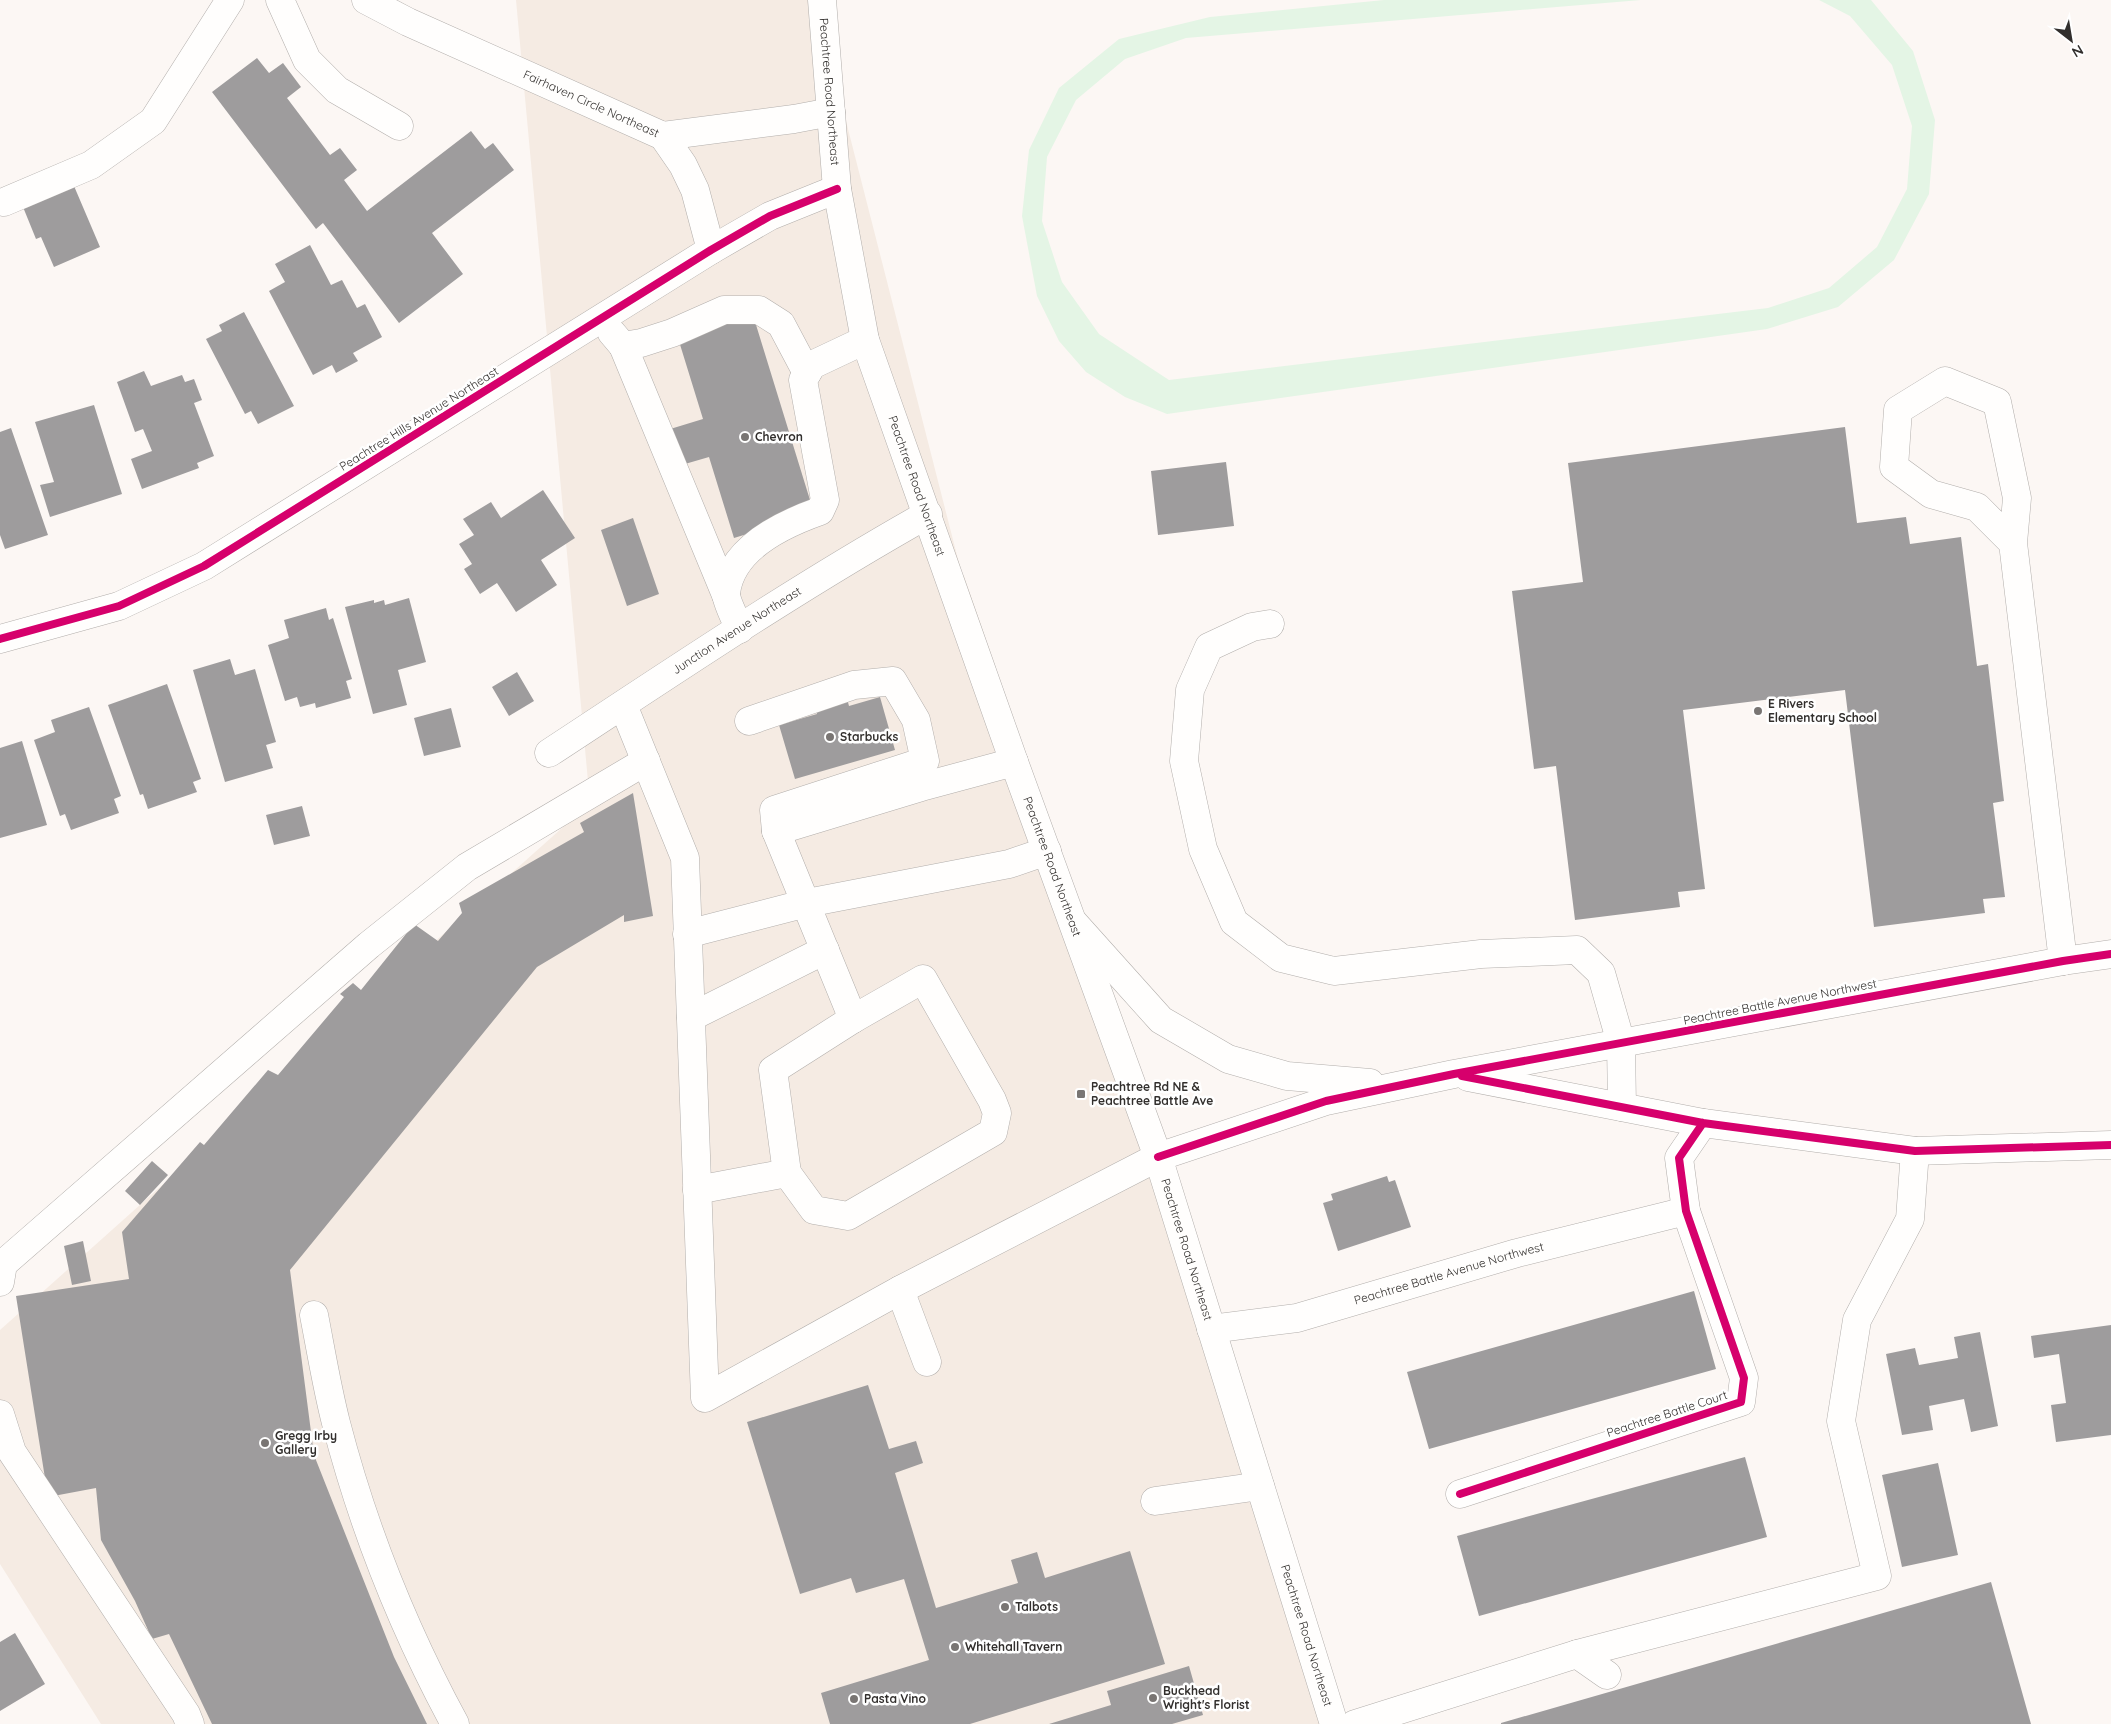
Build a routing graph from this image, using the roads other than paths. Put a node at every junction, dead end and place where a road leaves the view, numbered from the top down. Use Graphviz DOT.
graph roads {
  1 [pos="230,0"];
  2 [pos="280,0"];
  3 [pos="366,0"];
  4 [pos="823,13"];
  5 [pos="831,112"];
  6 [pos="399,126"];
  7 [pos="662,136"];
  8 [pos="837,189"];
  9 [pos="4,202"];
  10 [pos="710,250"];
  11 [pos="601,318"];
  12 [pos="865,340"];
  13 [pos="623,346"];
  14 [pos="807,373"];
  15 [pos="928,514"];
  16 [pos="2012,543"];
  17 [pos="726,595"];
  18 [pos="1270,624"];
  19 [pos="740,629"];
  20 [pos="0,639"];
  21 [pos="623,704"];
  22 [pos="749,721"];
  23 [pos="549,753"];
  24 [pos="646,761"];
  25 [pos="1014,762"];
  26 [pos="775,820"];
  27 [pos="1047,851"];
  28 [pos="807,903"];
  29 [pos="1074,924"];
  30 [pos="688,934"];
  31 [pos="825,950"];
  32 [pos="2111,954"];
  33 [pos="2063,961"];
  34 [pos="691,1017"];
  35 [pos="853,1019"];
  36 [pos="1621,1043"];
  37 [pos="1454,1074"];
  38 [pos="1398,1086"];
  39 [pos="1622,1107"];
  40 [pos="1703,1122"];
  41 [pos="2111,1145"];
  42 [pos="1916,1151"];
  43 [pos="1158,1157"];
  44 [pos="787,1173"];
  45 [pos="697,1190"];
  46 [pos="1686,1211"];
  47 [pos="0,1282"];
  48 [pos="900,1290"];
  49 [pos="314,1315"];
  50 [pos="1211,1330"];
  51 [pos="927,1362"];
  52 [pos="0,1414"];
  53 [pos="1260,1486"];
  54 [pos="1460,1494"];
  55 [pos="1155,1501"];
  56 [pos="1577,1654"];
  57 [pos="1607,1675"];
  58 [pos="190,1724"];
  59 [pos="455,1724"];
  60 [pos="1334,1724"];
  61 [pos="1355,1724"];
  1 -- 9 [label="main road"];
  2 -- 6 [label="main road"];
  3 -- 7 [label="main road, Fairhaven Circle Northeast"];
  4 -- 5 [label="main road, Peachtree Road Northeast"];
  5 -- 7 [label="main road, Fairhaven Circle Northeast"];
  5 -- 8 [label="main road, Peachtree Road Northeast"];
  7 -- 10 [label="main road"];
  8 -- 10 [label="main road, Peachtree Hills Avenue Northeast"];
  8 -- 12 [label="main road, Peachtree Road Northeast"];
  10 -- 11 [label="main road, Peachtree Hills Avenue Northeast"];
  11 -- 13 [label="main road"];
  11 -- 20 [label="main road, Peachtree Hills Avenue Northeast"];
  12 -- 14 [label="main road"];
  12 -- 15 [label="main road, Peachtree Road Northeast"];
  13 -- 14 [label="main road"];
  13 -- 17 [label="main road"];
  14 -- 17 [label="main road"];
  15 -- 19 [label="main road, Junction Avenue Northeast"];
  15 -- 25 [label="main road, Peachtree Road Northeast"];
  16 -- 16 [label="main road"];
  16 -- 33 [label="main road"];
  17 -- 19 [label="main road"];
  18 -- 36 [label="main road"];
  19 -- 21 [label="main road, Junction Avenue Northeast"];
  21 -- 23 [label="main road, Junction Avenue Northeast"];
  21 -- 24 [label="main road"];
  22 -- 26 [label="main road"];
  24 -- 30 [label="main road"];
  24 -- 47 [label="main road"];
  25 -- 26 [label="main road"];
  25 -- 27 [label="main road, Peachtree Road Northeast"];
  26 -- 28 [label="main road"];
  27 -- 28 [label="main road"];
  27 -- 29 [label="main road, Peachtree Road Northeast"];
  28 -- 30 [label="main road"];
  28 -- 31 [label="main road"];
  29 -- 38 [label="main road, Peachtree Battle Avenue Northwest"];
  29 -- 43 [label="main road, Peachtree Road Northeast"];
  30 -- 34 [label="main road"];
  31 -- 34 [label="main road"];
  31 -- 35 [label="main road"];
  32 -- 33 [label="main road, Peachtree Battle Avenue Northwest"];
  33 -- 36 [label="main road, Peachtree Battle Avenue Northwest"];
  34 -- 45 [label="main road"];
  35 -- 44 [label="main road"];
  35 -- 44 [label="main road"];
  36 -- 37 [label="main road, Peachtree Battle Avenue Northwest"];
  36 -- 39 [label="main road"];
  37 -- 38 [label="main road, Peachtree Battle Avenue Northwest"];
  37 -- 39 [label="main road, Peachtree Battle Avenue Northwest"];
  38 -- 43 [label="main road, Peachtree Battle Avenue Northwest"];
  39 -- 40 [label="main road, Peachtree Battle Avenue Northwest"];
  40 -- 42 [label="main road, Peachtree Battle Avenue Northwest"];
  40 -- 46 [label="main road, Peachtree Battle Court"];
  41 -- 42 [label="main road, Peachtree Battle Avenue Northwest"];
  42 -- 56 [label="main road"];
  43 -- 48 [label="main road, Peachtree Battle Avenue Northwest"];
  43 -- 50 [label="main road, Peachtree Road Northeast"];
  44 -- 45 [label="main road"];
  45 -- 48 [label="main road, Peachtree Battle Avenue Northwest"];
  46 -- 50 [label="main road, Peachtree Battle Avenue Northwest"];
  46 -- 54 [label="main road, Peachtree Battle Court"];
  48 -- 51 [label="main road"];
  49 -- 59 [label="main road"];
  50 -- 53 [label="main road, Peachtree Road Northeast"];
  52 -- 58 [label="main road"];
  53 -- 55 [label="main road"];
  53 -- 60 [label="main road, Peachtree Road Northeast"];
  56 -- 57 [label="main road"];
  56 -- 61 [label="main road"];
}
